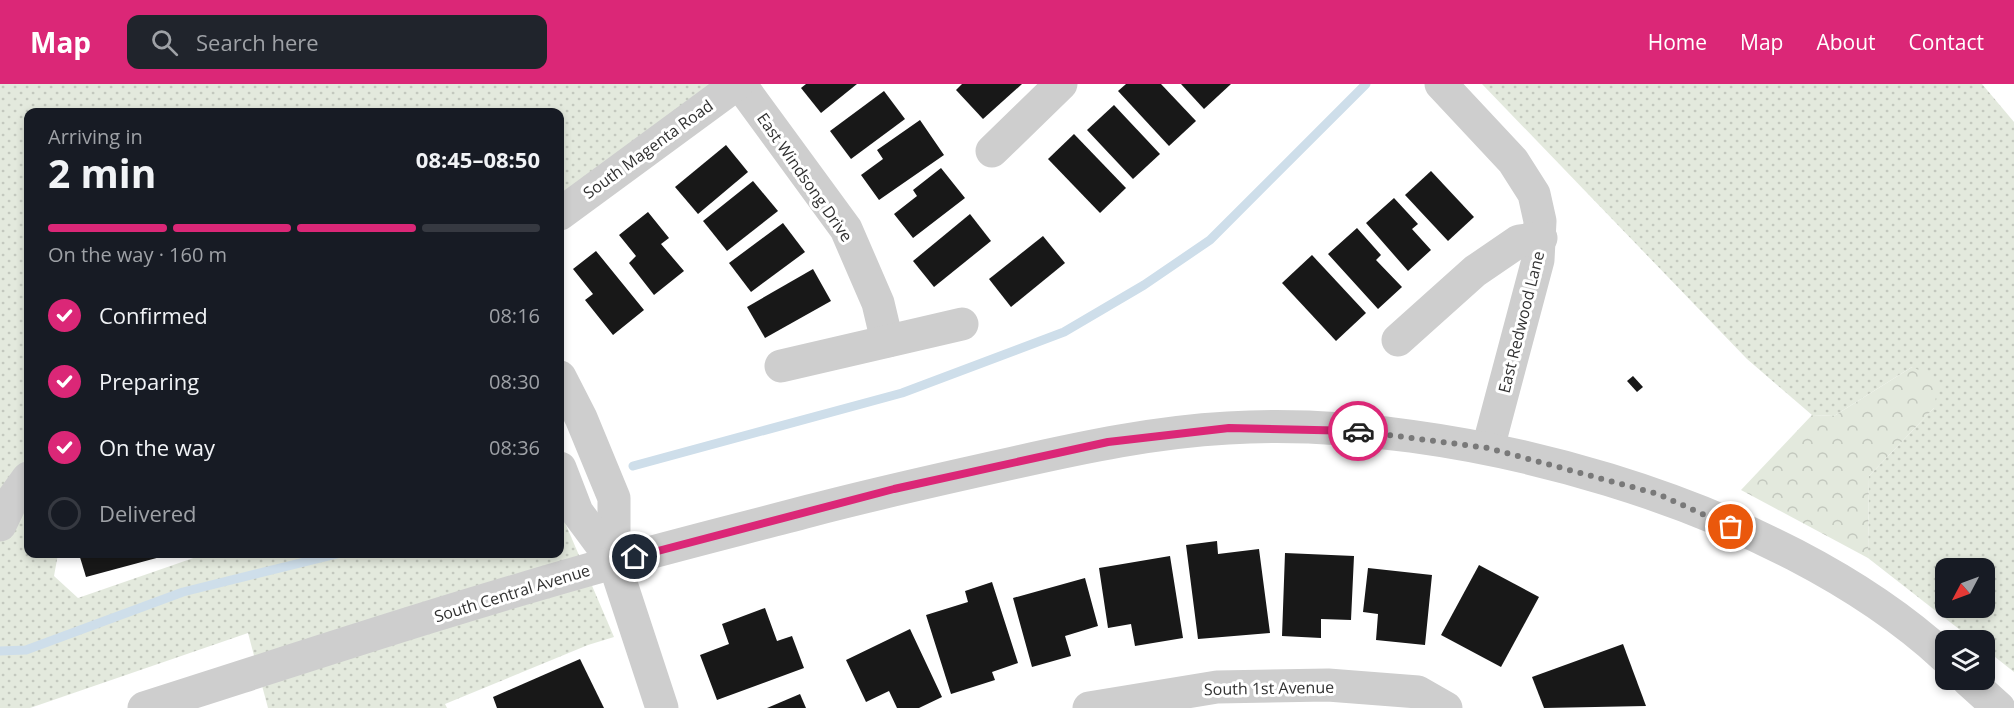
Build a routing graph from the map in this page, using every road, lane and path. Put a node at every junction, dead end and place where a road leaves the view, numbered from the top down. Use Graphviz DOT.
graph roads {
  1 [pos="739,84"];
  2 [pos="1061,84"];
  3 [pos="1441,84"];
  4 [pos="992,151"];
  5 [pos="564,211"];
  6 [pos="1541,238"];
  7 [pos="962,324"];
  8 [pos="1398,340"];
  9 [pos="887,341"];
  10 [pos="781,366"];
  11 [pos="564,392"];
  12 [pos="1488,448"];
  13 [pos="564,478"];
  14 [pos="24,484"];
  15 [pos="0,525"];
  16 [pos="614,562"];
  17 [pos="1935,650"];
  18 [pos="1979,690"];
  19 [pos="144,708"];
  20 [pos="662,708"];
  21 [pos="1089,708"];
  22 [pos="1446,708"];
  23 [pos="1999,708"];
  1 -- 5 [label="street, South Magenta Road"];
  1 -- 9 [label="street, East Windsong Drive"];
  2 -- 4 [label="street"];
  3 -- 6 [label="street, East Redwood Lane"];
  6 -- 8 [label="street"];
  6 -- 12 [label="street, East Redwood Lane"];
  7 -- 9 [label="street"];
  9 -- 10 [label="street"];
  11 -- 16 [label="street"];
  12 -- 16 [label="street, South Central Avenue"];
  12 -- 17 [label="street, South Central Avenue"];
  13 -- 16 [label="street"];
  14 -- 15 [label="street"];
  16 -- 19 [label="street, South Central Avenue"];
  16 -- 20 [label="street"];
  18 -- 23 [label="street"];
  21 -- 22 [label="street, South 1st Avenue"];
}
